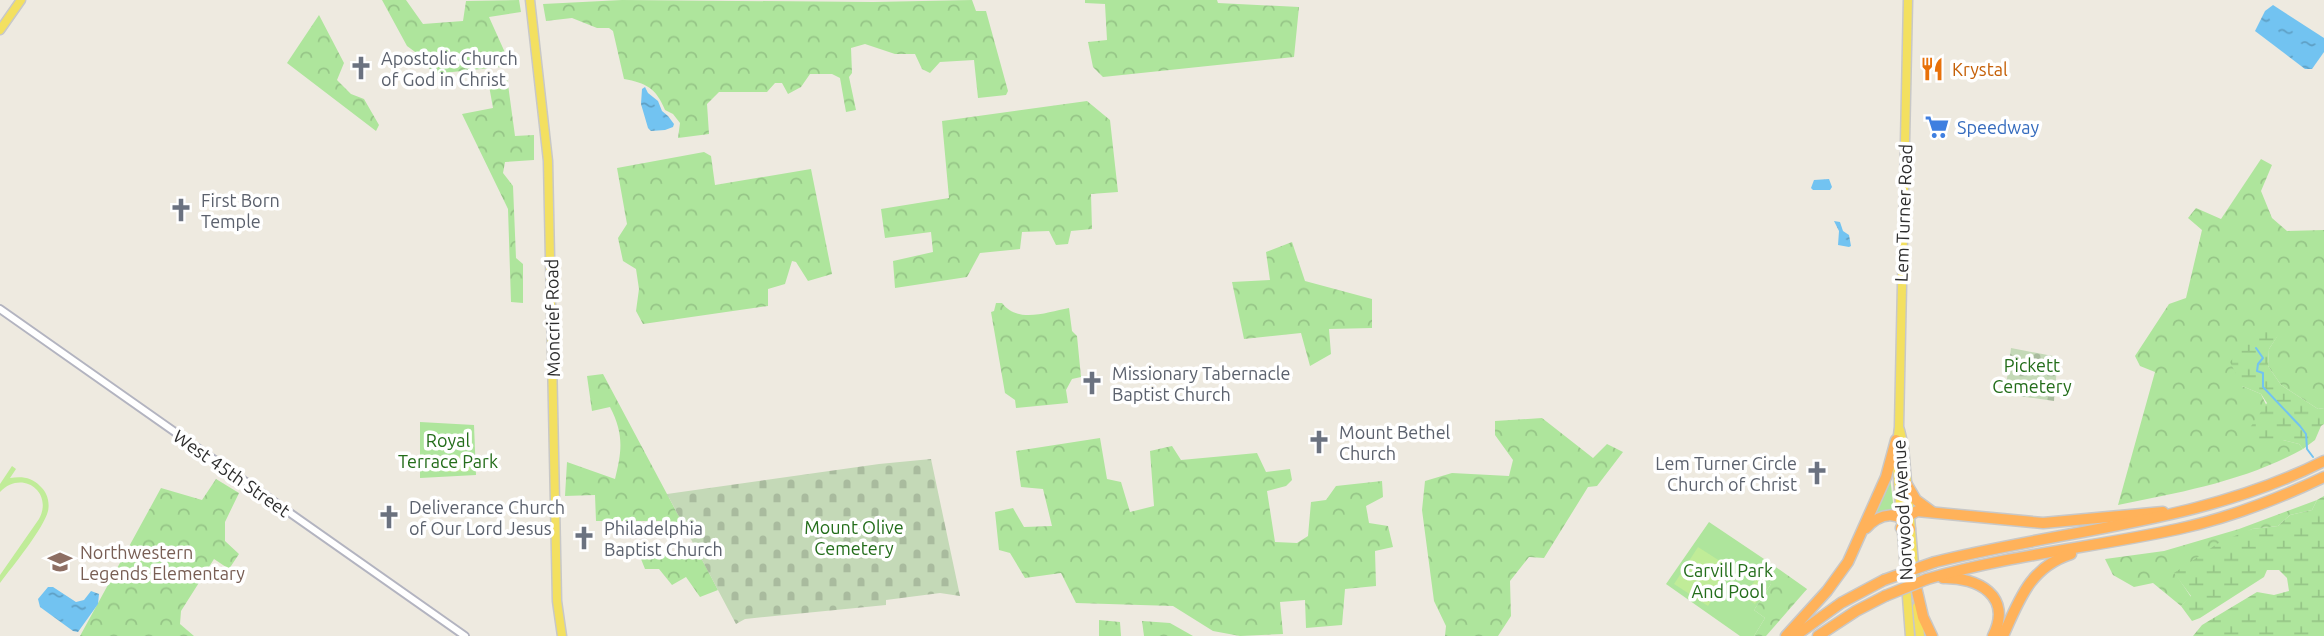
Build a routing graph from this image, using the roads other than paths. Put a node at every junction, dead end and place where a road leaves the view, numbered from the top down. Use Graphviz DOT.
graph roads {
  1 [pos="21,0"];
  2 [pos="530,0"];
  3 [pos="1908,0"];
  4 [pos="0,30"];
  5 [pos="0,309"];
  6 [pos="1899,427"];
  7 [pos="1896,440"];
  8 [pos="2324,461"];
  9 [pos="2324,477"];
  10 [pos="1906,483"];
  11 [pos="2216,504"];
  12 [pos="1935,513"];
  13 [pos="1905,522"];
  14 [pos="1859,537"];
  15 [pos="2120,540"];
  16 [pos="1934,578"];
  17 [pos="1916,587"];
  18 [pos="465,636"];
  19 [pos="562,636"];
  20 [pos="1786,636"];
  21 [pos="1795,636"];
  22 [pos="1818,636"];
  23 [pos="1910,636"];
  24 [pos="1920,636"];
  25 [pos="1932,636"];
  26 [pos="1993,636"];
  27 [pos="2003,636"];
  1 -- 4 [label="main road"];
  2 -- 19 [label="main road, Moncrief Road"];
  3 -- 6 [label="main road, Lem Turner Road"];
  5 -- 18 [label="street, West 45th Street"];
  6 -- 7 [label="main road, Norwood Avenue"];
  6 -- 10 [label="main road, Norwood Avenue"];
  7 -- 13 [label="main road, Norwood Avenue"];
  7 -- 14 [label="highway"];
  8 -- 11 [label="highway"];
  9 -- 15 [label="highway"];
  10 -- 12 [label="highway"];
  10 -- 13 [label="main road, Norwood Avenue"];
  11 -- 12 [label="highway"];
  11 -- 21 [label="highway, bridge"];
  12 -- 13 [label="highway"];
  13 -- 14 [label="highway"];
  13 -- 17 [label="main road, Norwood Avenue"];
  13 -- 23 [label="main road, Norwood Avenue"];
  14 -- 20 [label="highway"];
  15 -- 16 [label="highway"];
  15 -- 27 [label="highway"];
  16 -- 22 [label="highway, bridge"];
  16 -- 26 [label="highway"];
  17 -- 24 [label="main road, Norwood Avenue"];
  17 -- 25 [label="highway"];
}
